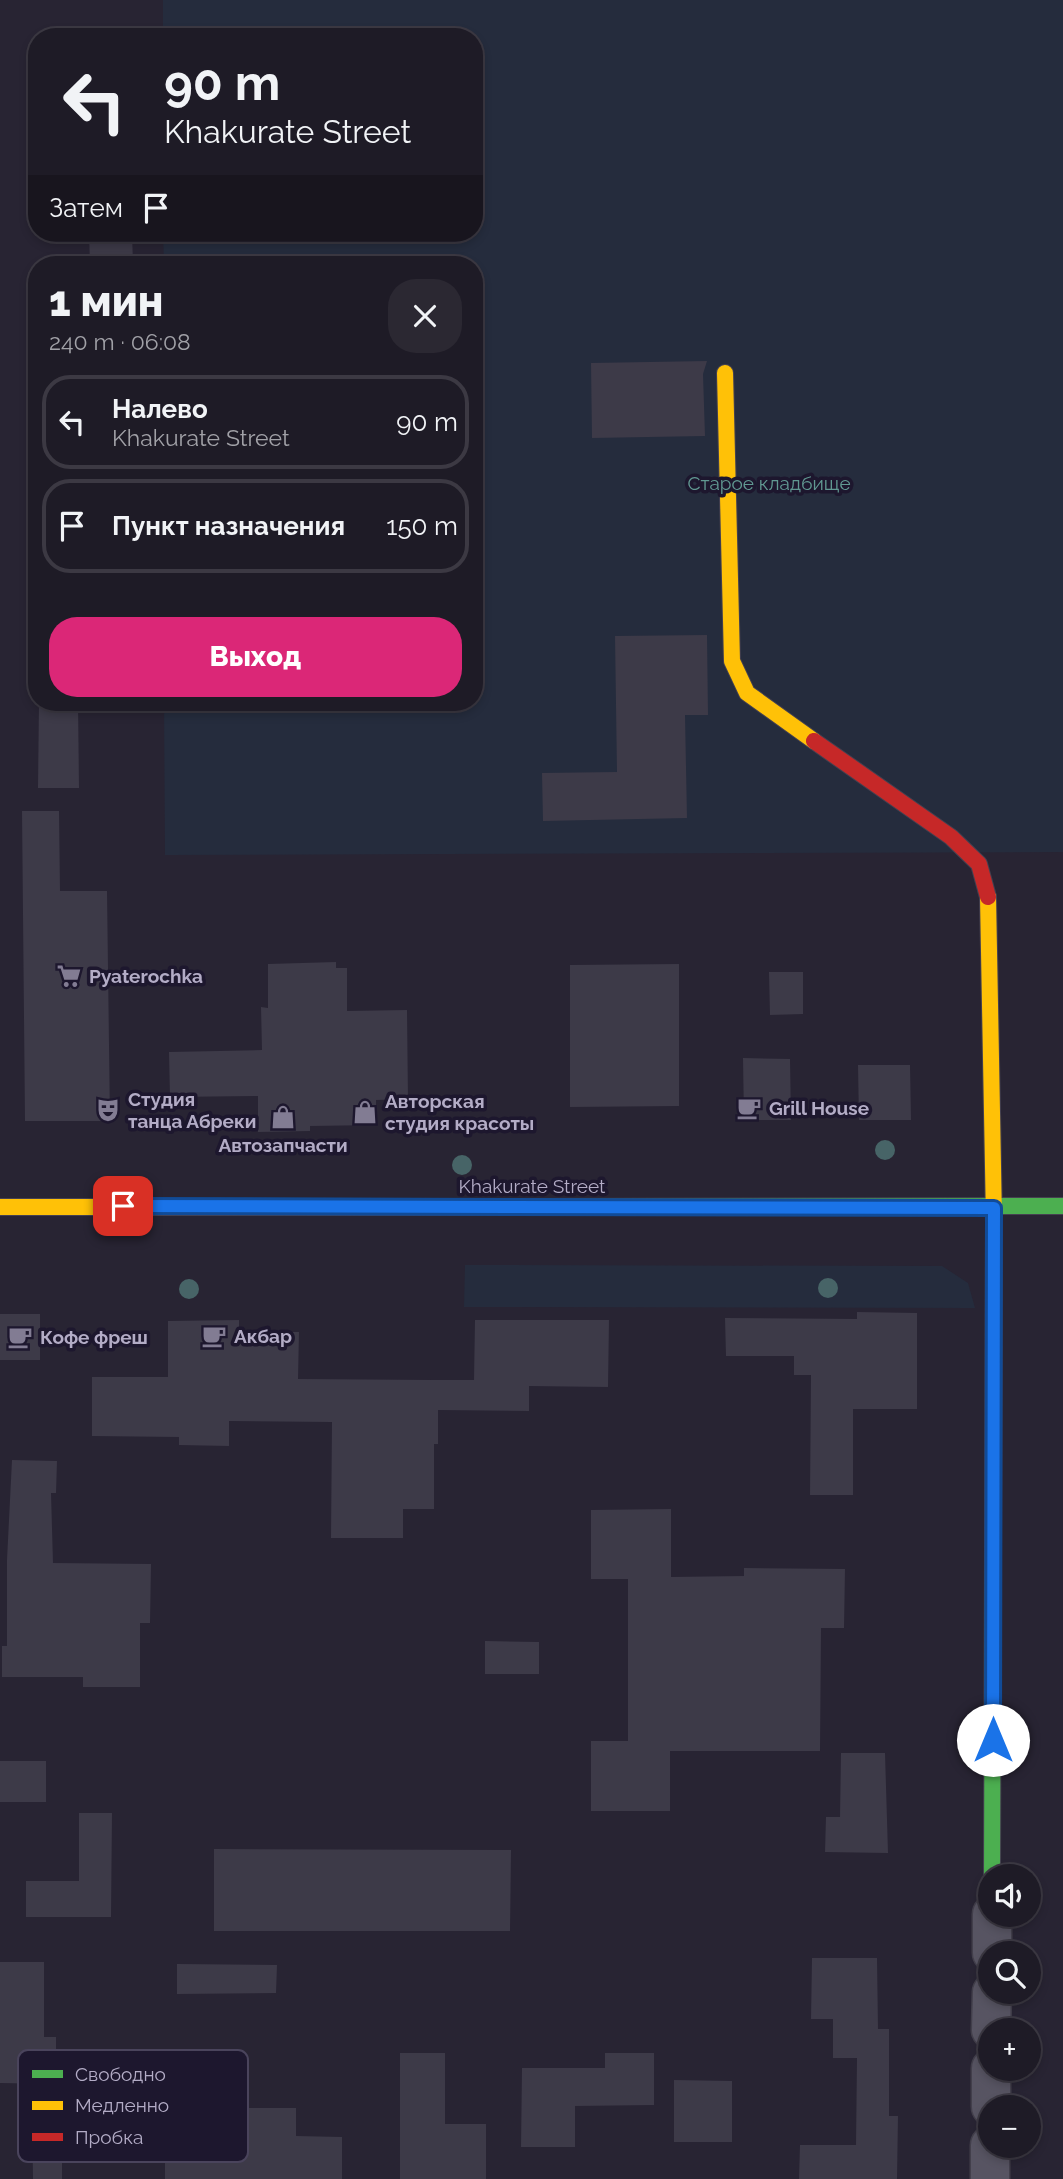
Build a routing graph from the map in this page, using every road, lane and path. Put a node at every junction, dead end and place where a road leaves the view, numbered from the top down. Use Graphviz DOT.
graph roads {
  1 [pos="724,373"];
  2 [pos="0,1206"];
  3 [pos="1063,1206"];
  4 [pos="994,1208"];
  5 [pos="992,1864"];
  6 [pos="990,2158"];
  7 [pos="990,2179"];
  1 -- 4 [label="street"];
  2 -- 4 [label="street, Khakurate Street"];
  3 -- 4 [label="street, Khakurate Street"];
  4 -- 5 [label="street"];
  6 -- 7 [label="street"];
}
